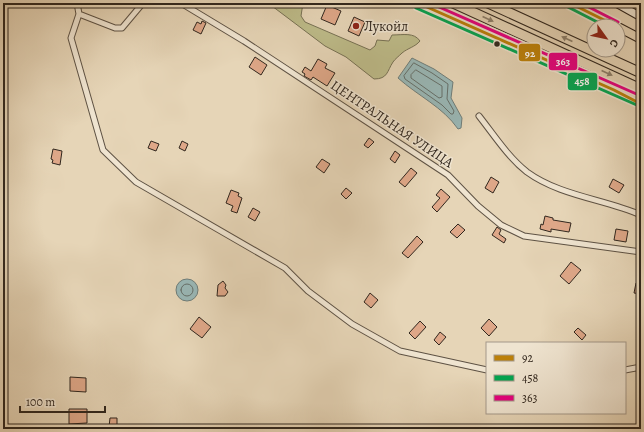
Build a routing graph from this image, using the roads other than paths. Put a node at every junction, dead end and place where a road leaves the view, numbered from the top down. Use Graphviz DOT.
graph roads {
  1 [pos="76,3"];
  2 [pos="144,3"];
  3 [pos="181,3"];
  4 [pos="418,3"];
  5 [pos="453,3"];
  6 [pos="488,3"];
  7 [pos="570,3"];
  8 [pos="616,3"];
  9 [pos="78,14"];
  10 [pos="641,17"];
  11 [pos="599,18"];
  12 [pos="626,32"];
  13 [pos="641,39"];
  14 [pos="641,73"];
  15 [pos="641,89"];
  16 [pos="614,90"];
  17 [pos="641,100"];
  18 [pos="641,104"];
  19 [pos="479,116"];
  20 [pos="641,215"];
  21 [pos="641,252"];
  22 [pos="641,368"];
  23 [pos="486,370"];
  24 [pos="626,370"];
  1 -- 9 [label="street"];
  2 -- 9 [label="street"];
  3 -- 21 [label="street, ЦЕНТРАЛЬНАЯ УЛИЦА"];
  4 -- 16 [label="main road"];
  5 -- 15 [label="highway, one-way"];
  14 -- 6 [label="highway, one-way"];
  7 -- 11 [label="main road"];
  8 -- 10 [label="main road"];
  9 -- 23 [label="street"];
  12 -- 13 [label="main road"];
  16 -- 17 [label="main road"];
  16 -- 18 [label="main road"];
  19 -- 20 [label="street"];
  22 -- 24 [label="street"];
}
